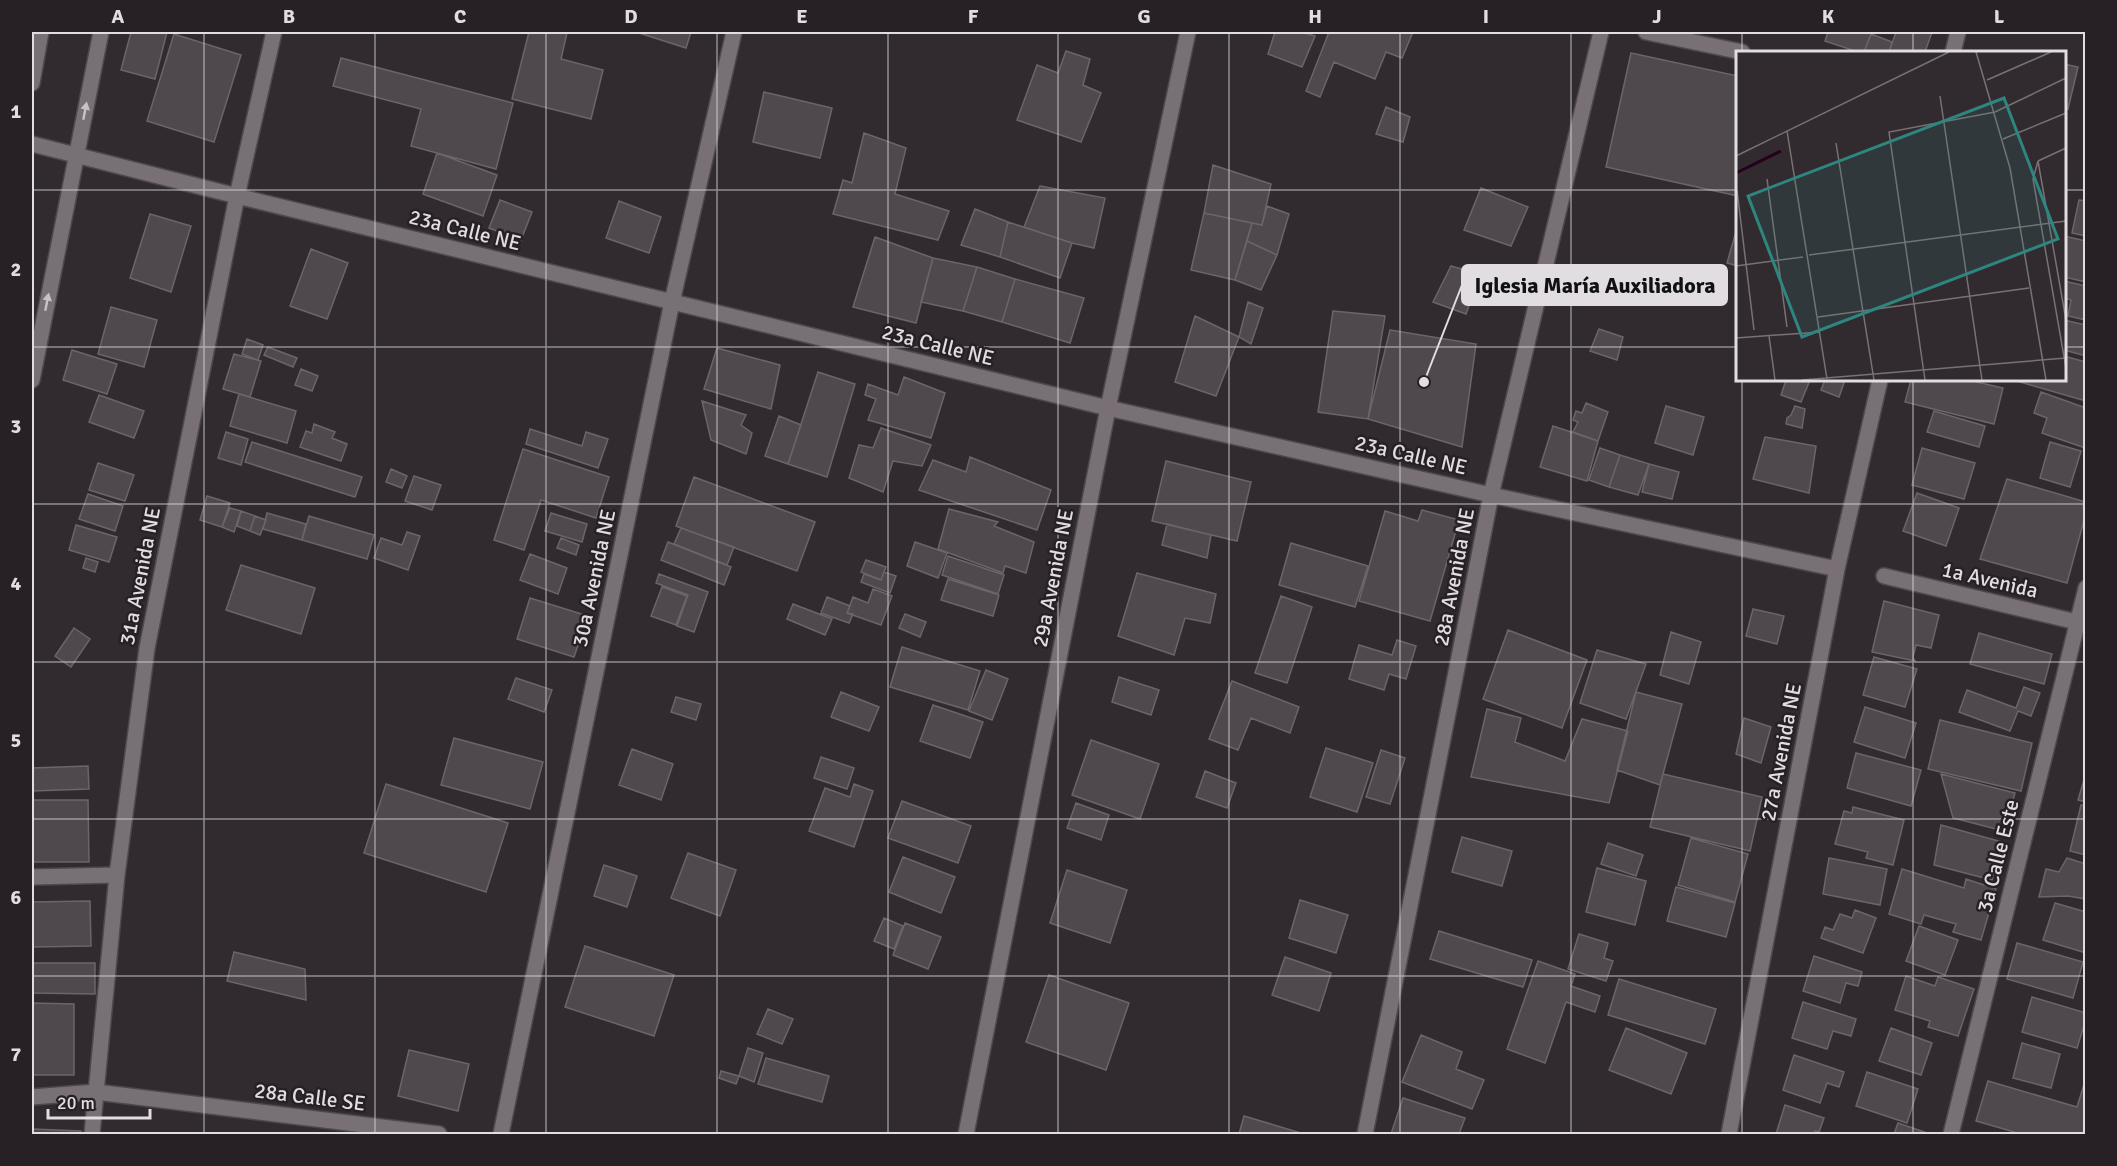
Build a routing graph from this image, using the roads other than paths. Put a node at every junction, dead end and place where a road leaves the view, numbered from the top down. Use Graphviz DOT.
graph roads {
  1 [pos="41,32"];
  2 [pos="101,32"];
  3 [pos="274,32"];
  4 [pos="734,32"];
  5 [pos="1188,32"];
  6 [pos="1600,32"];
  7 [pos="1646,32"];
  8 [pos="1958,32"];
  9 [pos="1737,51"];
  10 [pos="1953,51"];
  11 [pos="32,83"];
  12 [pos="32,144"];
  13 [pos="237,196"];
  14 [pos="672,302"];
  15 [pos="32,380"];
  16 [pos="1880,381"];
  17 [pos="1108,408"];
  18 [pos="1491,495"];
  19 [pos="1838,570"];
  20 [pos="1884,576"];
  21 [pos="2085,588"];
  22 [pos="2081,623"];
  23 [pos="117,875"];
  24 [pos="32,877"];
  25 [pos="96,1092"];
  26 [pos="32,1097"];
  27 [pos="92,1134"];
  28 [pos="440,1134"];
  29 [pos="501,1134"];
  30 [pos="966,1134"];
  31 [pos="1365,1134"];
  32 [pos="1729,1134"];
  33 [pos="1951,1134"];
  1 -- 11 [label="street"];
  15 -- 2 [label="street, one-way"];
  3 -- 13 [label="street, 31a Avenida NE"];
  4 -- 14 [label="street, 30a Avenida NE"];
  5 -- 17 [label="street, 29a Avenida NE"];
  6 -- 18 [label="street, 28a Avenida NE"];
  7 -- 9 [label="street"];
  8 -- 10 [label="street"];
  12 -- 13 [label="street, 23a Calle NE"];
  13 -- 14 [label="street, 23a Calle NE"];
  13 -- 23 [label="street, 31a Avenida NE"];
  14 -- 17 [label="street, 23a Calle NE"];
  14 -- 29 [label="street, 30a Avenida NE"];
  16 -- 19 [label="street, 27a Avenida NE"];
  17 -- 18 [label="street, 23a Calle NE"];
  17 -- 30 [label="street, 29a Avenida NE"];
  18 -- 19 [label="street, 23a Calle NE"];
  18 -- 31 [label="street, 28a Avenida NE"];
  19 -- 32 [label="street, 27a Avenida NE"];
  20 -- 22 [label="street, 1a Avenida"];
  21 -- 22 [label="street, 3a Calle Este"];
  22 -- 33 [label="street, 3a Calle Este"];
  23 -- 24 [label="street"];
  23 -- 25 [label="street, 31a Avenida NE"];
  25 -- 26 [label="street, 28a Calle SE"];
  25 -- 27 [label="street, 31a Avenida NE"];
  25 -- 28 [label="street, 28a Calle SE"];
}
